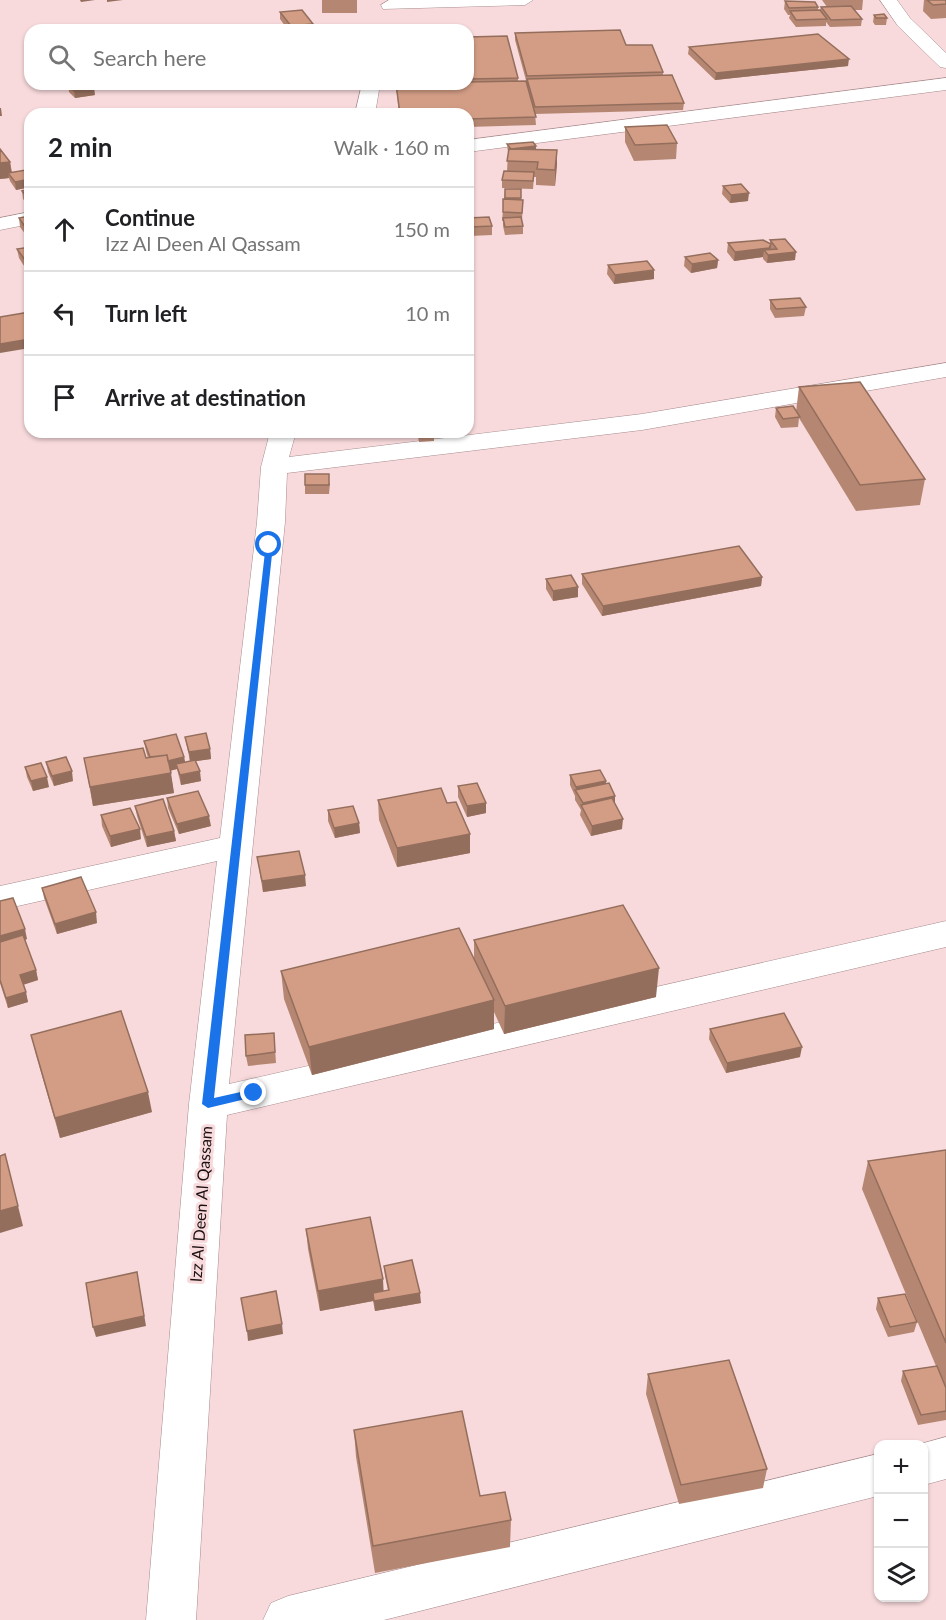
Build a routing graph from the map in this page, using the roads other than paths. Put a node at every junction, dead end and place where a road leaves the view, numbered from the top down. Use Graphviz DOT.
graph roads {
  1 [pos="525,0"];
  2 [pos="888,0"];
  3 [pos="388,9"];
  4 [pos="946,63"];
  5 [pos="946,84"];
  6 [pos="370,90"];
  7 [pos="365,108"];
  8 [pos="474,145"];
  9 [pos="24,219"];
  10 [pos="0,224"];
  11 [pos="946,370"];
  12 [pos="281,438"];
  13 [pos="274,467"];
  14 [pos="234,846"];
  15 [pos="0,898"];
  16 [pos="946,934"];
  17 [pos="208,1104"];
  18 [pos="946,1458"];
  19 [pos="928,1463"];
  20 [pos="874,1476"];
  21 [pos="171,1620"];
  22 [pos="288,1620"];
  1 -- 3 [label="street"];
  2 -- 4 [label="street"];
  5 -- 8 [label="street"];
  6 -- 7 [label="street"];
  9 -- 10 [label="street"];
  11 -- 13 [label="street"];
  12 -- 13 [label="street, Izz Al Deen Al Qassam"];
  13 -- 14 [label="street, Izz Al Deen Al Qassam"];
  14 -- 15 [label="street"];
  14 -- 17 [label="street, Izz Al Deen Al Qassam"];
  16 -- 17 [label="street"];
  17 -- 21 [label="street, Izz Al Deen Al Qassam"];
  18 -- 19 [label="street"];
  20 -- 22 [label="street"];
}
